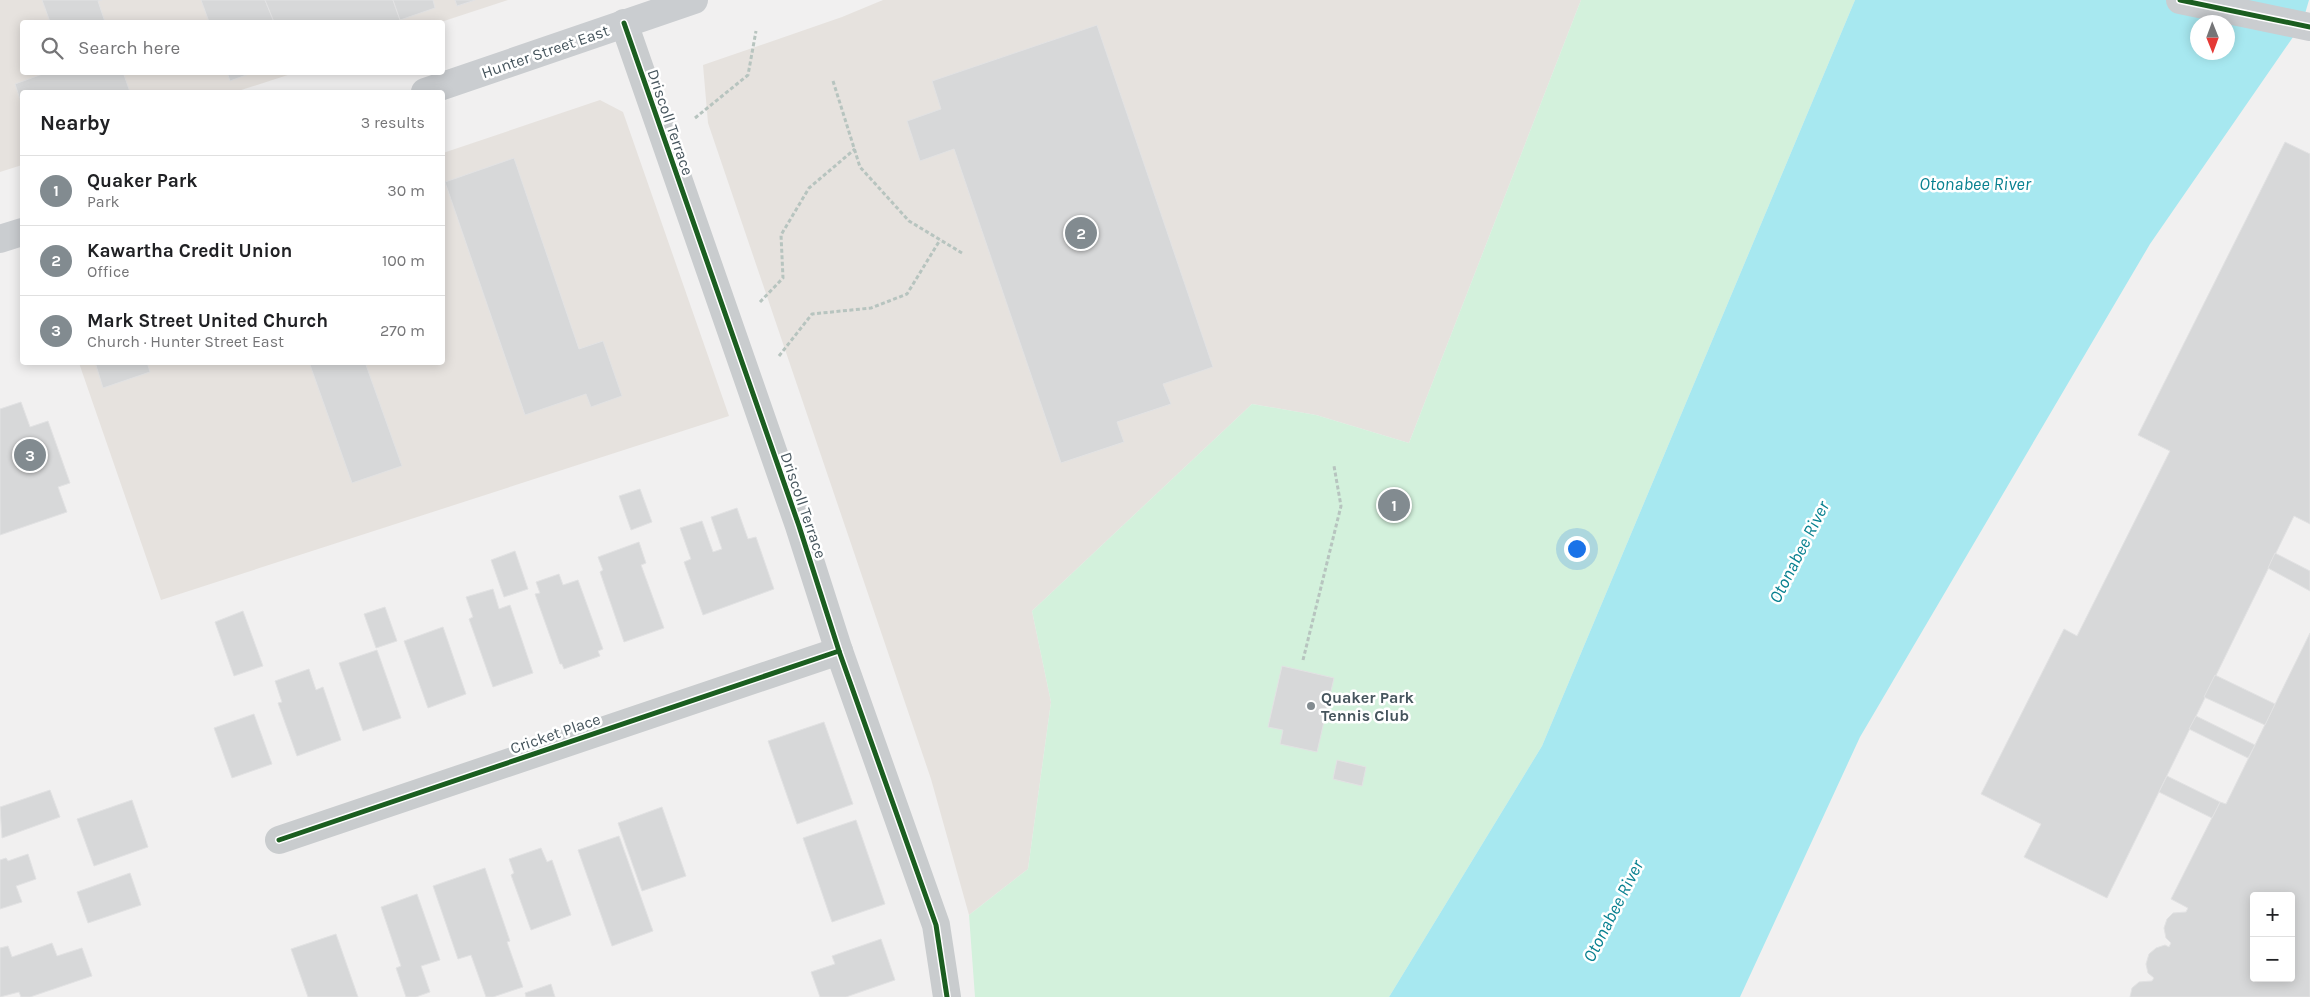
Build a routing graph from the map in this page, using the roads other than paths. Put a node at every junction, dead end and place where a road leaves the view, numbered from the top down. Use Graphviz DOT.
graph roads {
  1 [pos="694,0"];
  2 [pos="2180,0"];
  3 [pos="624,24"];
  4 [pos="2310,27"];
  5 [pos="431,90"];
  6 [pos="20,233"];
  7 [pos="0,239"];
  8 [pos="840,651"];
  9 [pos="278,840"];
  10 [pos="947,997"];
  1 -- 3 [label="main road, Hunter Street East"];
  2 -- 4 [label="main road"];
  3 -- 5 [label="main road, Hunter Street East"];
  3 -- 8 [label="street, Driscoll Terrace"];
  6 -- 7 [label="main road"];
  8 -- 9 [label="street, Cricket Place"];
  8 -- 10 [label="street, Driscoll Terrace"];
}
